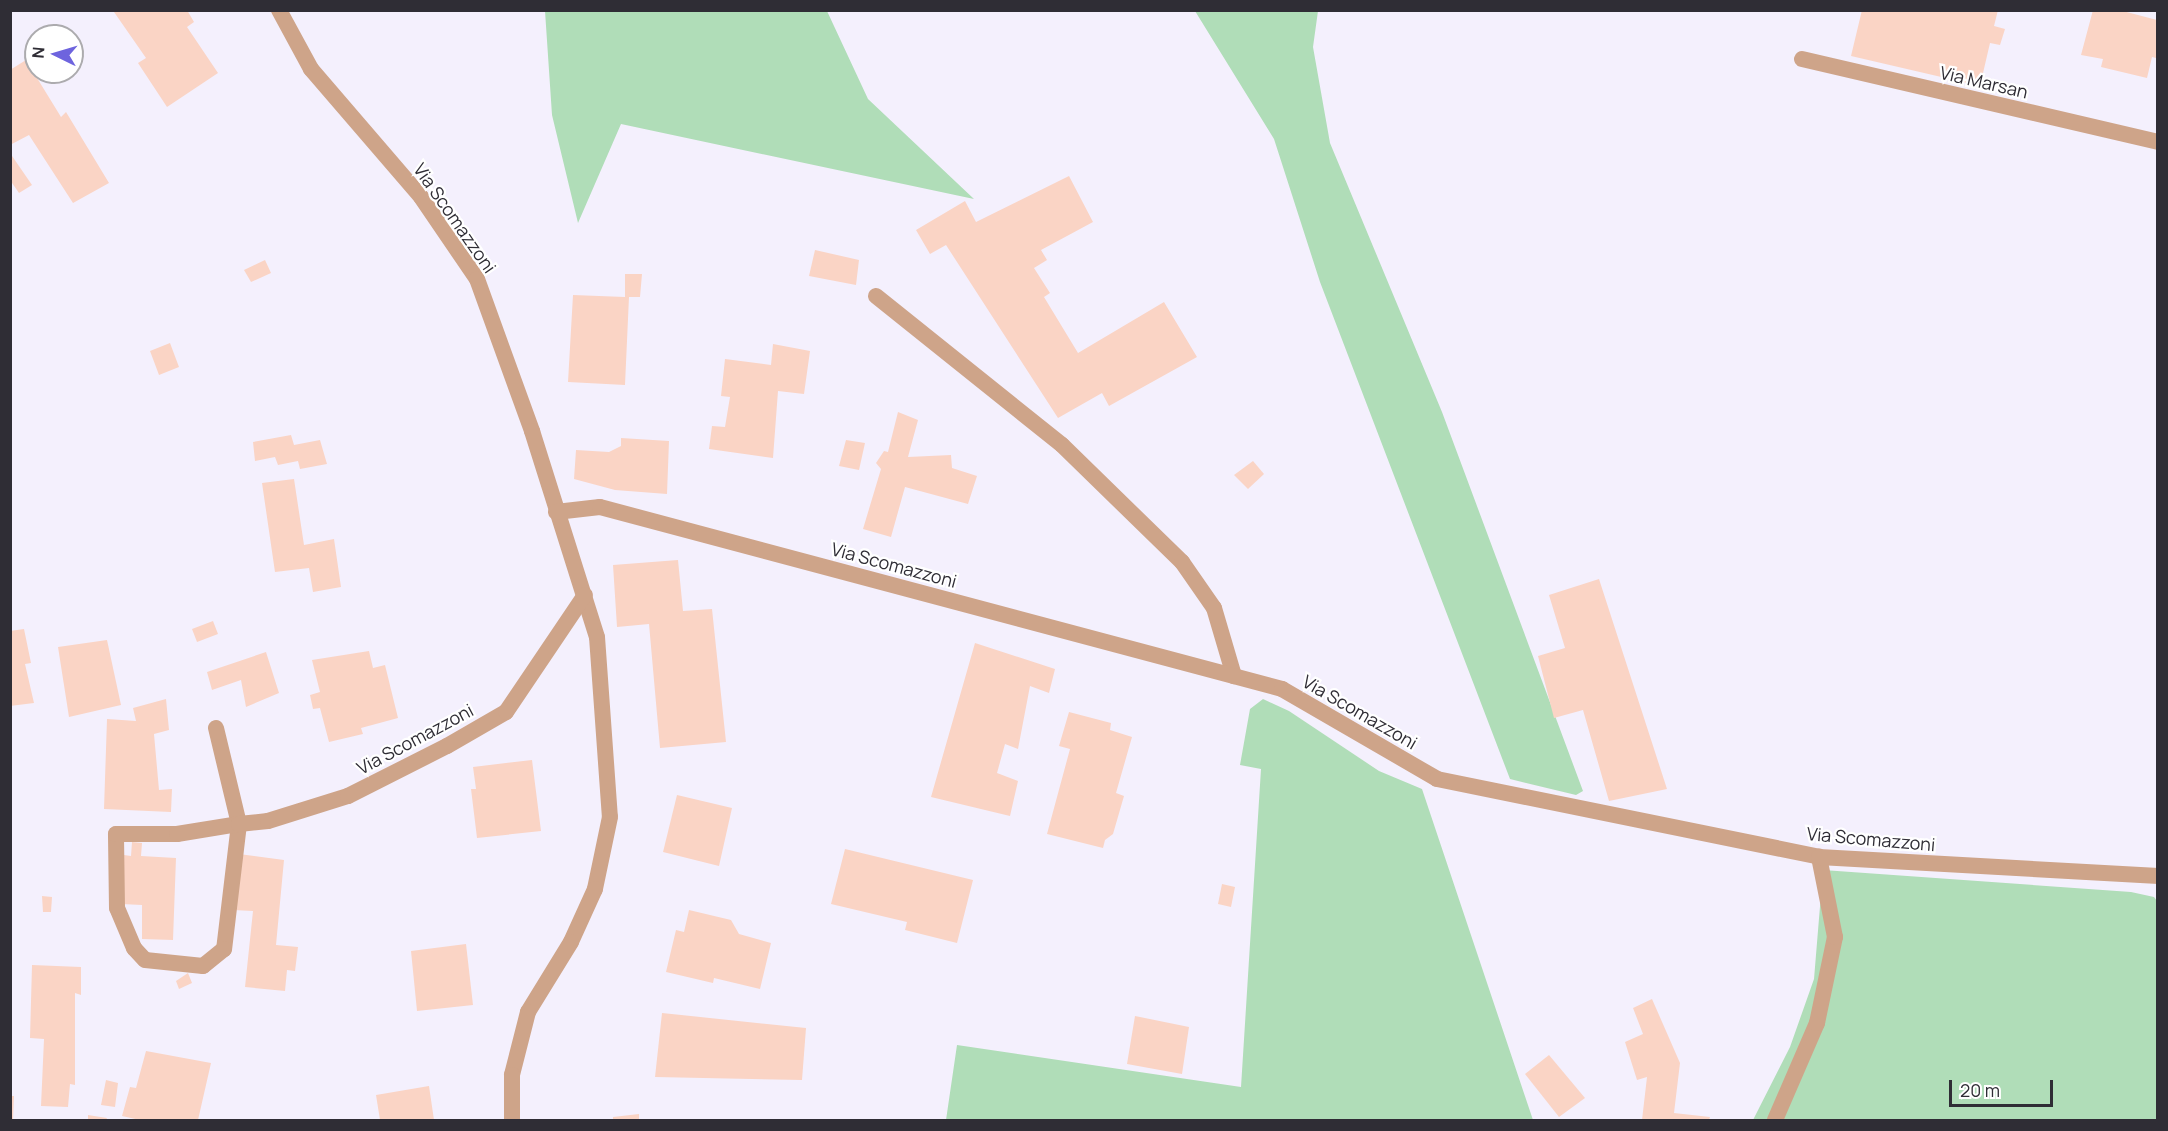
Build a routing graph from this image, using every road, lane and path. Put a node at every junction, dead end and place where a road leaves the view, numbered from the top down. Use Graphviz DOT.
graph roads {
  1 [pos="279,10"];
  2 [pos="1802,59"];
  3 [pos="2157,142"];
  4 [pos="876,296"];
  5 [pos="556,512"];
  6 [pos="585,596"];
  7 [pos="1234,676"];
  8 [pos="216,728"];
  9 [pos="239,824"];
  10 [pos="1819,857"];
  11 [pos="2157,876"];
  12 [pos="512,1120"];
  13 [pos="1775,1120"];
  1 -- 5 [label="street, Via Scomazzoni"];
  2 -- 3 [label="street, Via Marsan"];
  4 -- 7 [label="street"];
  5 -- 6 [label="street, Via Scomazzoni"];
  5 -- 7 [label="street, Via Scomazzoni"];
  6 -- 9 [label="street, Via Scomazzoni"];
  6 -- 12 [label="street, Via Scomazzoni"];
  7 -- 10 [label="street, Via Scomazzoni"];
  8 -- 9 [label="street, Via Scomazzoni"];
  9 -- 9 [label="street, Via Scomazzoni"];
  10 -- 11 [label="street, Via Scomazzoni"];
  10 -- 13 [label="street"];
}
